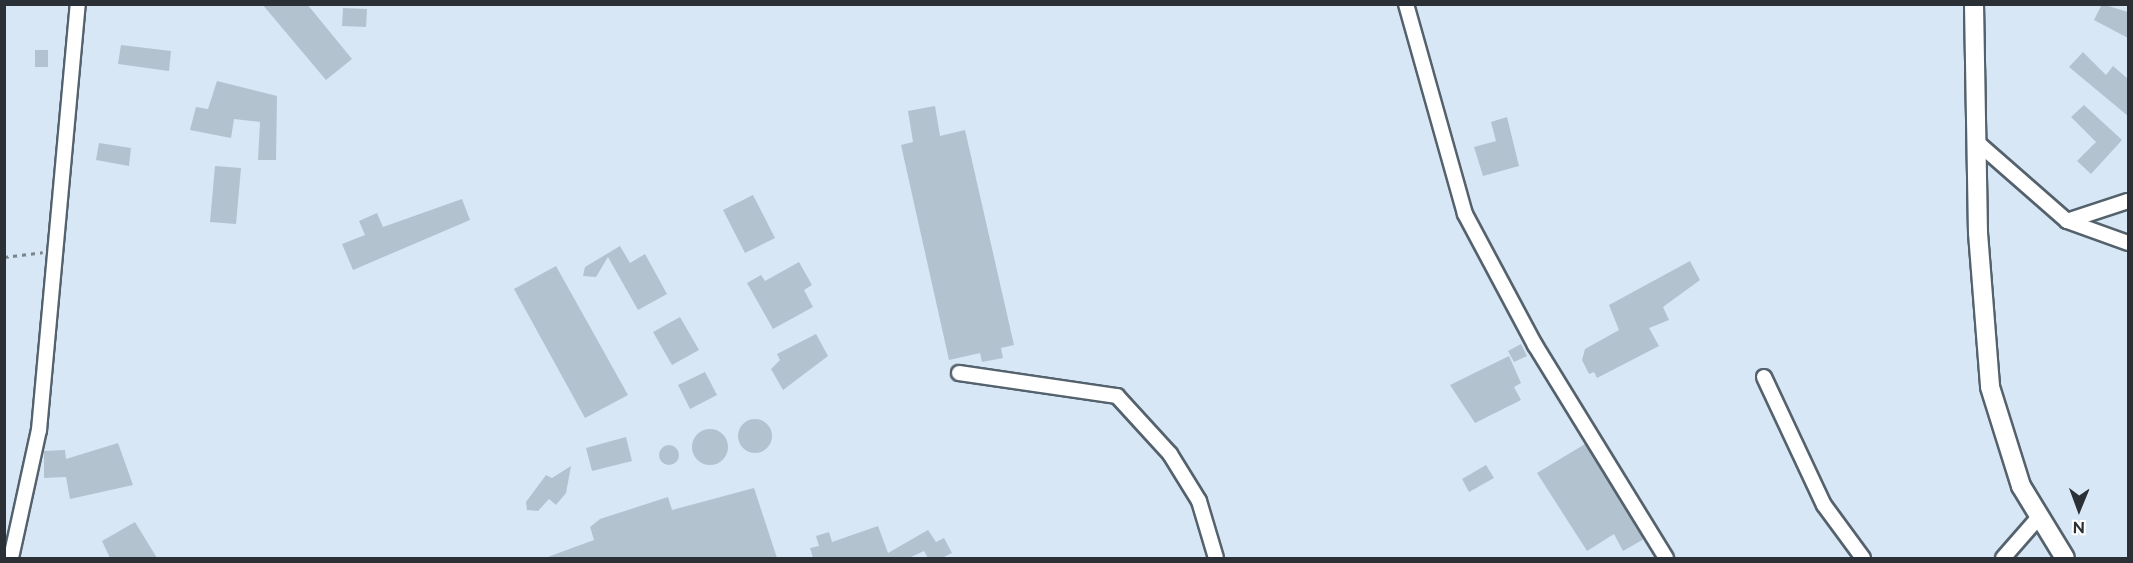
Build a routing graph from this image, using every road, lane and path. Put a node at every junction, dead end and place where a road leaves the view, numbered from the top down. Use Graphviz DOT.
graph roads {
  1 [pos="78,4"];
  2 [pos="1406,4"];
  3 [pos="1974,4"];
  4 [pos="1978,142"];
  5 [pos="2128,201"];
  6 [pos="2067,221"];
  7 [pos="2128,243"];
  8 [pos="60,249"];
  9 [pos="4,257"];
  10 [pos="959,373"];
  11 [pos="1764,377"];
  12 [pos="2038,518"];
  13 [pos="11,558"];
  14 [pos="1216,558"];
  15 [pos="1666,558"];
  16 [pos="1863,558"];
  17 [pos="2003,558"];
  18 [pos="2065,558"];
  1 -- 8 [label="street"];
  2 -- 15 [label="street"];
  3 -- 4 [label="street"];
  4 -- 6 [label="street"];
  4 -- 12 [label="street"];
  5 -- 6 [label="street"];
  6 -- 7 [label="street"];
  8 -- 9 [label="path"];
  8 -- 13 [label="street"];
  10 -- 14 [label="street"];
  11 -- 16 [label="street"];
  12 -- 17 [label="street"];
  12 -- 18 [label="street"];
}
